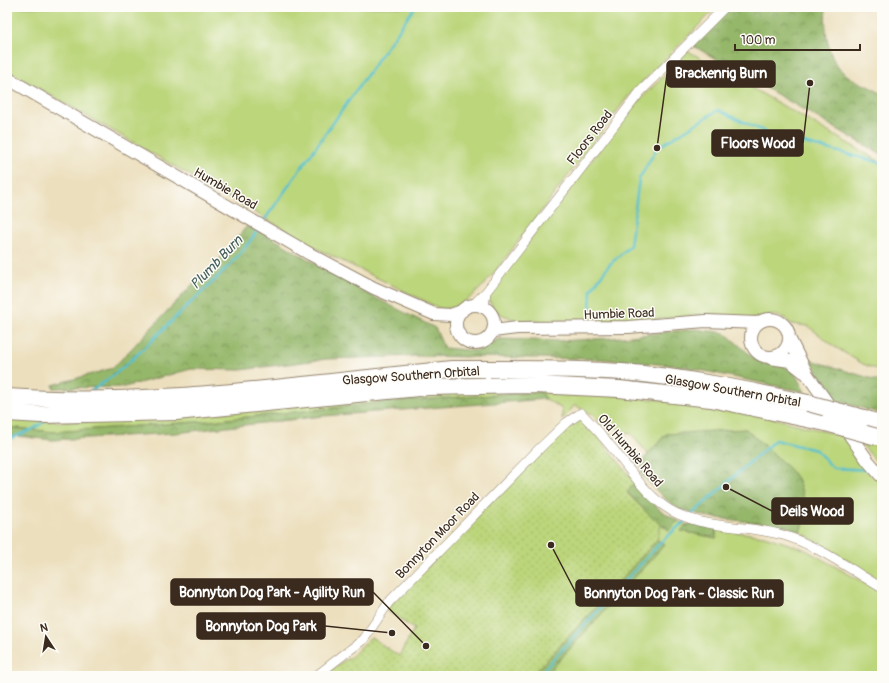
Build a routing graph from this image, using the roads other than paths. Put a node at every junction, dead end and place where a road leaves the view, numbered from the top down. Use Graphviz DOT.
graph roads {
  1 [pos="725,7"];
  2 [pos="7,78"];
  3 [pos="477,310"];
  4 [pos="434,314"];
  5 [pos="722,322"];
  6 [pos="758,323"];
  7 [pos="517,328"];
  8 [pos="458,332"];
  9 [pos="493,332"];
  10 [pos="789,338"];
  11 [pos="752,345"];
  12 [pos="769,358"];
  13 [pos="806,374"];
  14 [pos="7,397"];
  15 [pos="7,413"];
  16 [pos="581,414"];
  17 [pos="880,433"];
  18 [pos="882,477"];
  19 [pos="882,588"];
  20 [pos="316,676"];
  1 -- 3 [label="street, Floors Road"];
  2 -- 4 [label="street, Humbie Road"];
  3 -- 4 [label="street, Humbie Road"];
  3 -- 7 [label="street, Humbie Road"];
  3 -- 8 [label="street"];
  3 -- 9 [label="street"];
  4 -- 8 [label="street, Humbie Road"];
  5 -- 6 [label="street, Humbie Road"];
  5 -- 7 [label="street, Humbie Road"];
  5 -- 11 [label="street, Humbie Road"];
  6 -- 10 [label="street"];
  6 -- 11 [label="street"];
  7 -- 9 [label="street, Humbie Road"];
  8 -- 9 [label="street"];
  10 -- 12 [label="street"];
  10 -- 13 [label="street"];
  11 -- 12 [label="street"];
  12 -- 13 [label="street"];
  13 -- 18 [label="street"];
  14 -- 17 [label="highway, Glasgow Southern Orbital, bridge"];
  15 -- 17 [label="highway, Glasgow Southern Orbital, bridge"];
  16 -- 19 [label="street, Old Humbie Road"];
  16 -- 20 [label="street, Bonnyton Moor Road"];
}
